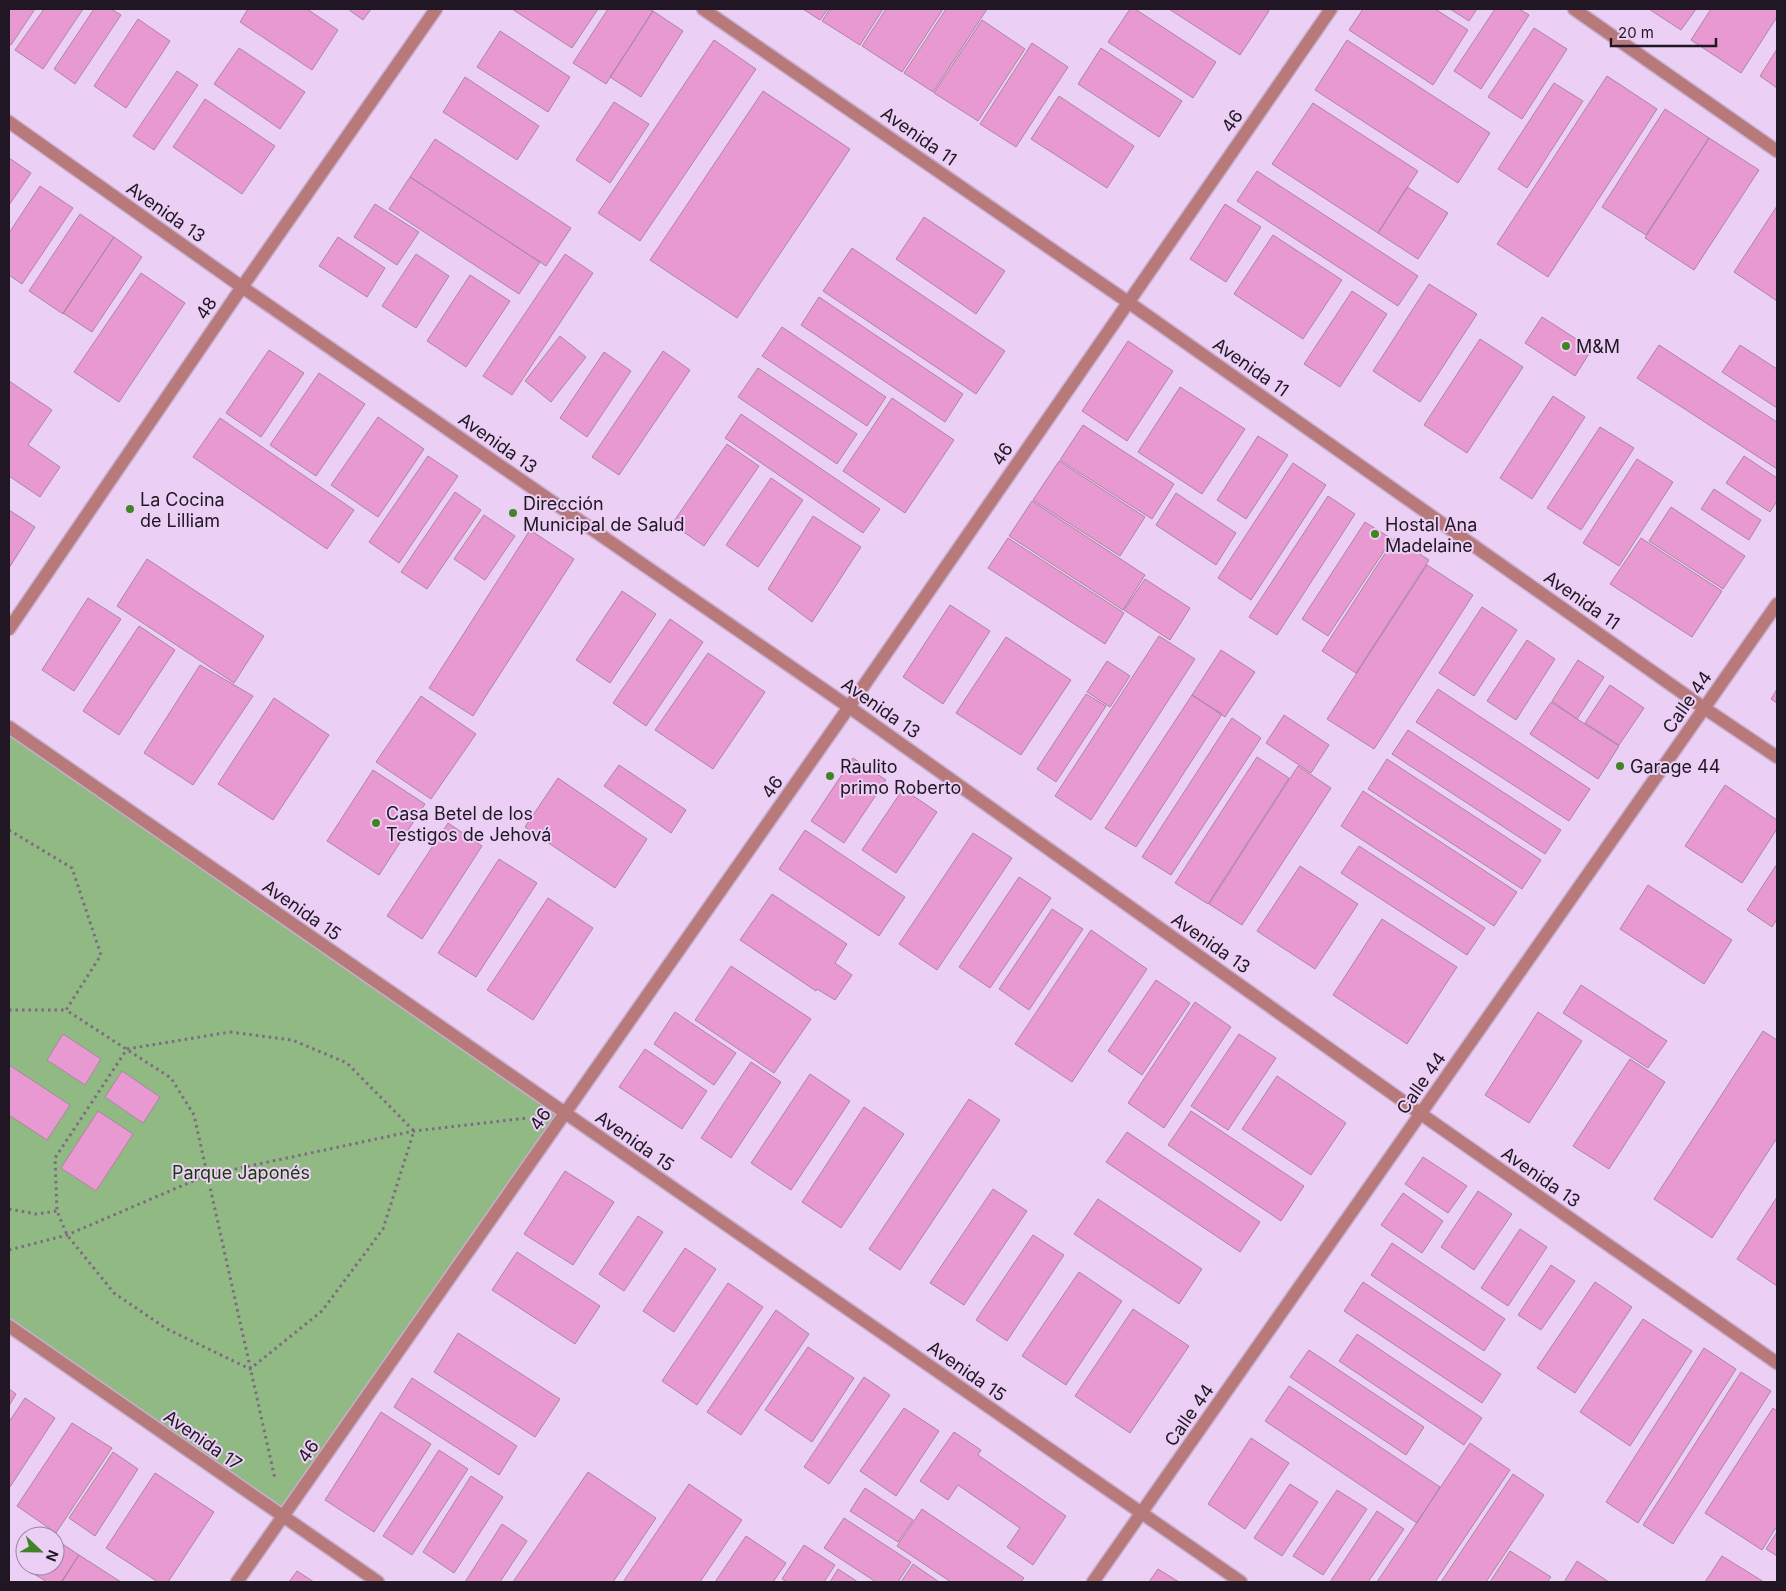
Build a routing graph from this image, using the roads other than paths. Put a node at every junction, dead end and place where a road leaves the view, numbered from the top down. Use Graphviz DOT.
graph roads {
  1 [pos="436,9"];
  2 [pos="703,9"];
  3 [pos="1331,9"];
  4 [pos="1574,9"];
  5 [pos="9,122"];
  6 [pos="1777,151"];
  7 [pos="242,287"];
  8 [pos="1128,302"];
  9 [pos="1777,604"];
  10 [pos="9,628"];
  11 [pos="850,707"];
  12 [pos="1704,708"];
  13 [pos="9,727"];
  14 [pos="1777,757"];
  15 [pos="565,1113"];
  16 [pos="1420,1114"];
  17 [pos="9,1326"];
  18 [pos="1777,1363"];
  19 [pos="1141,1513"];
  20 [pos="283,1516"];
  21 [pos="237,1582"];
  22 [pos="378,1582"];
  23 [pos="1093,1582"];
  24 [pos="1241,1582"];
  1 -- 7 [label="street, 48"];
  2 -- 8 [label="street, Avenida 11"];
  3 -- 8 [label="street, 46"];
  4 -- 6 [label="street"];
  5 -- 7 [label="street, Avenida 13"];
  7 -- 10 [label="street, 48"];
  7 -- 11 [label="street, Avenida 13"];
  8 -- 11 [label="street, 46"];
  8 -- 12 [label="street, Avenida 11"];
  9 -- 12 [label="street, Calle 44"];
  11 -- 15 [label="street, 46"];
  11 -- 16 [label="street, Avenida 13"];
  12 -- 14 [label="street, Avenida 11"];
  12 -- 16 [label="street, Calle 44"];
  13 -- 15 [label="street, Avenida 15"];
  15 -- 19 [label="street, Avenida 15"];
  15 -- 20 [label="street, 46"];
  16 -- 18 [label="street, Avenida 13"];
  16 -- 19 [label="street, Calle 44"];
  17 -- 20 [label="street, Avenida 17"];
  19 -- 23 [label="street, Calle 44"];
  19 -- 24 [label="street, Avenida 15"];
  20 -- 21 [label="street, 46"];
  20 -- 22 [label="street, Avenida 17"];
}
